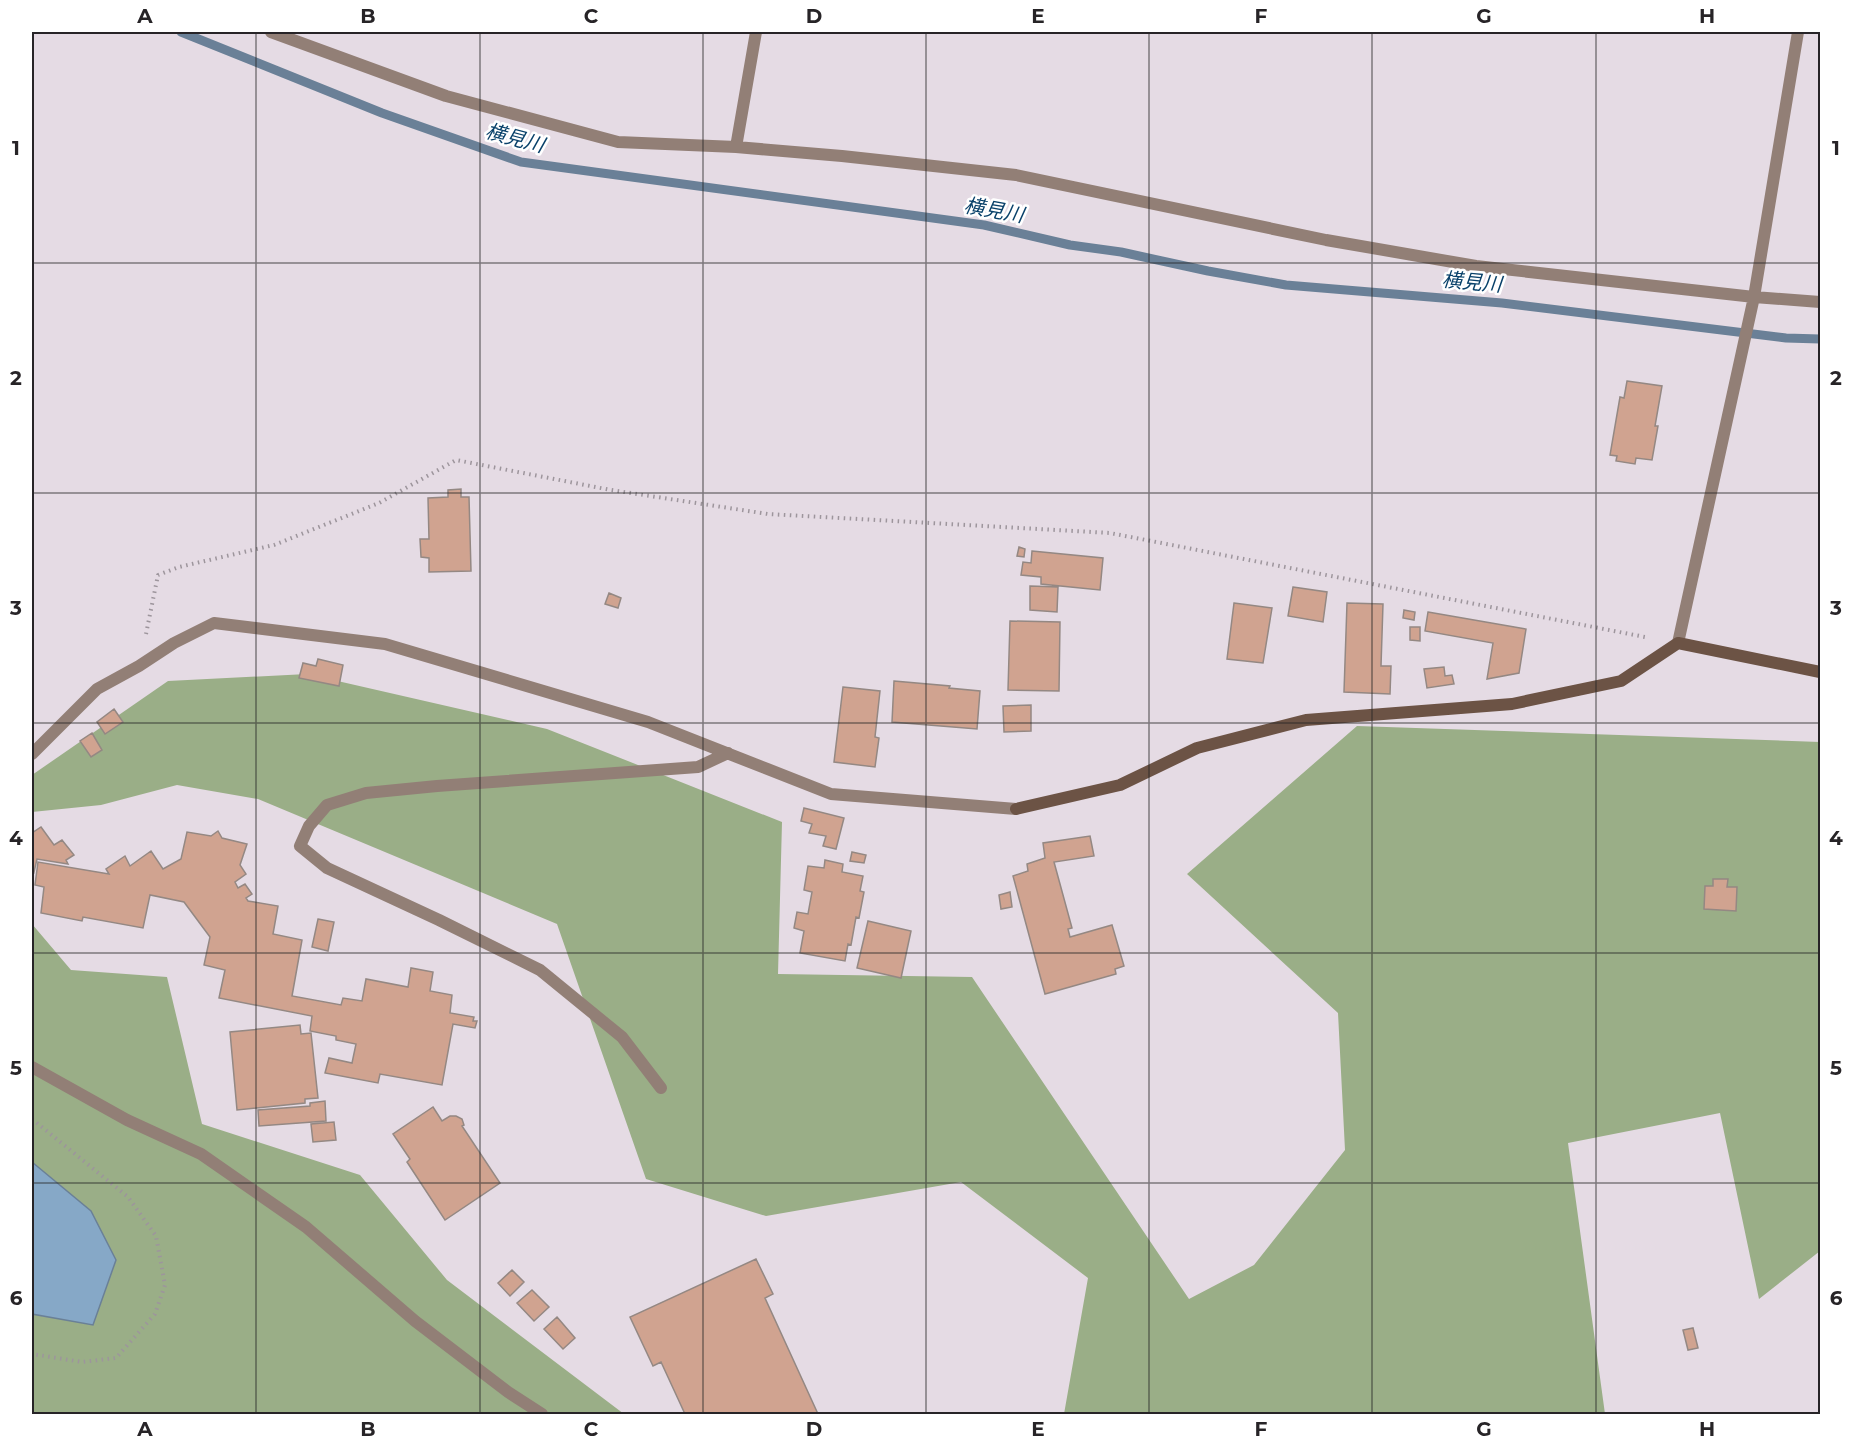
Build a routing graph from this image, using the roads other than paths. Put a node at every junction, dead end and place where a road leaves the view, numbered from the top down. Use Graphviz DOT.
graph roads {
  1 [pos="271,32"];
  2 [pos="756,32"];
  3 [pos="1798,32"];
  4 [pos="736,147"];
  5 [pos="1754,297"];
  6 [pos="1821,302"];
  7 [pos="1678,643"];
  8 [pos="1821,672"];
  9 [pos="728,753"];
  10 [pos="32,754"];
  11 [pos="32,1067"];
  12 [pos="661,1088"];
  13 [pos="542,1414"];
  1 -- 4 [label="street"];
  2 -- 4 [label="street"];
  3 -- 5 [label="street"];
  4 -- 5 [label="street"];
  5 -- 6 [label="street"];
  5 -- 7 [label="street"];
  7 -- 8 [label="street"];
  7 -- 9 [label="street"];
  9 -- 10 [label="street"];
  9 -- 12 [label="street"];
  11 -- 13 [label="street"];
}
